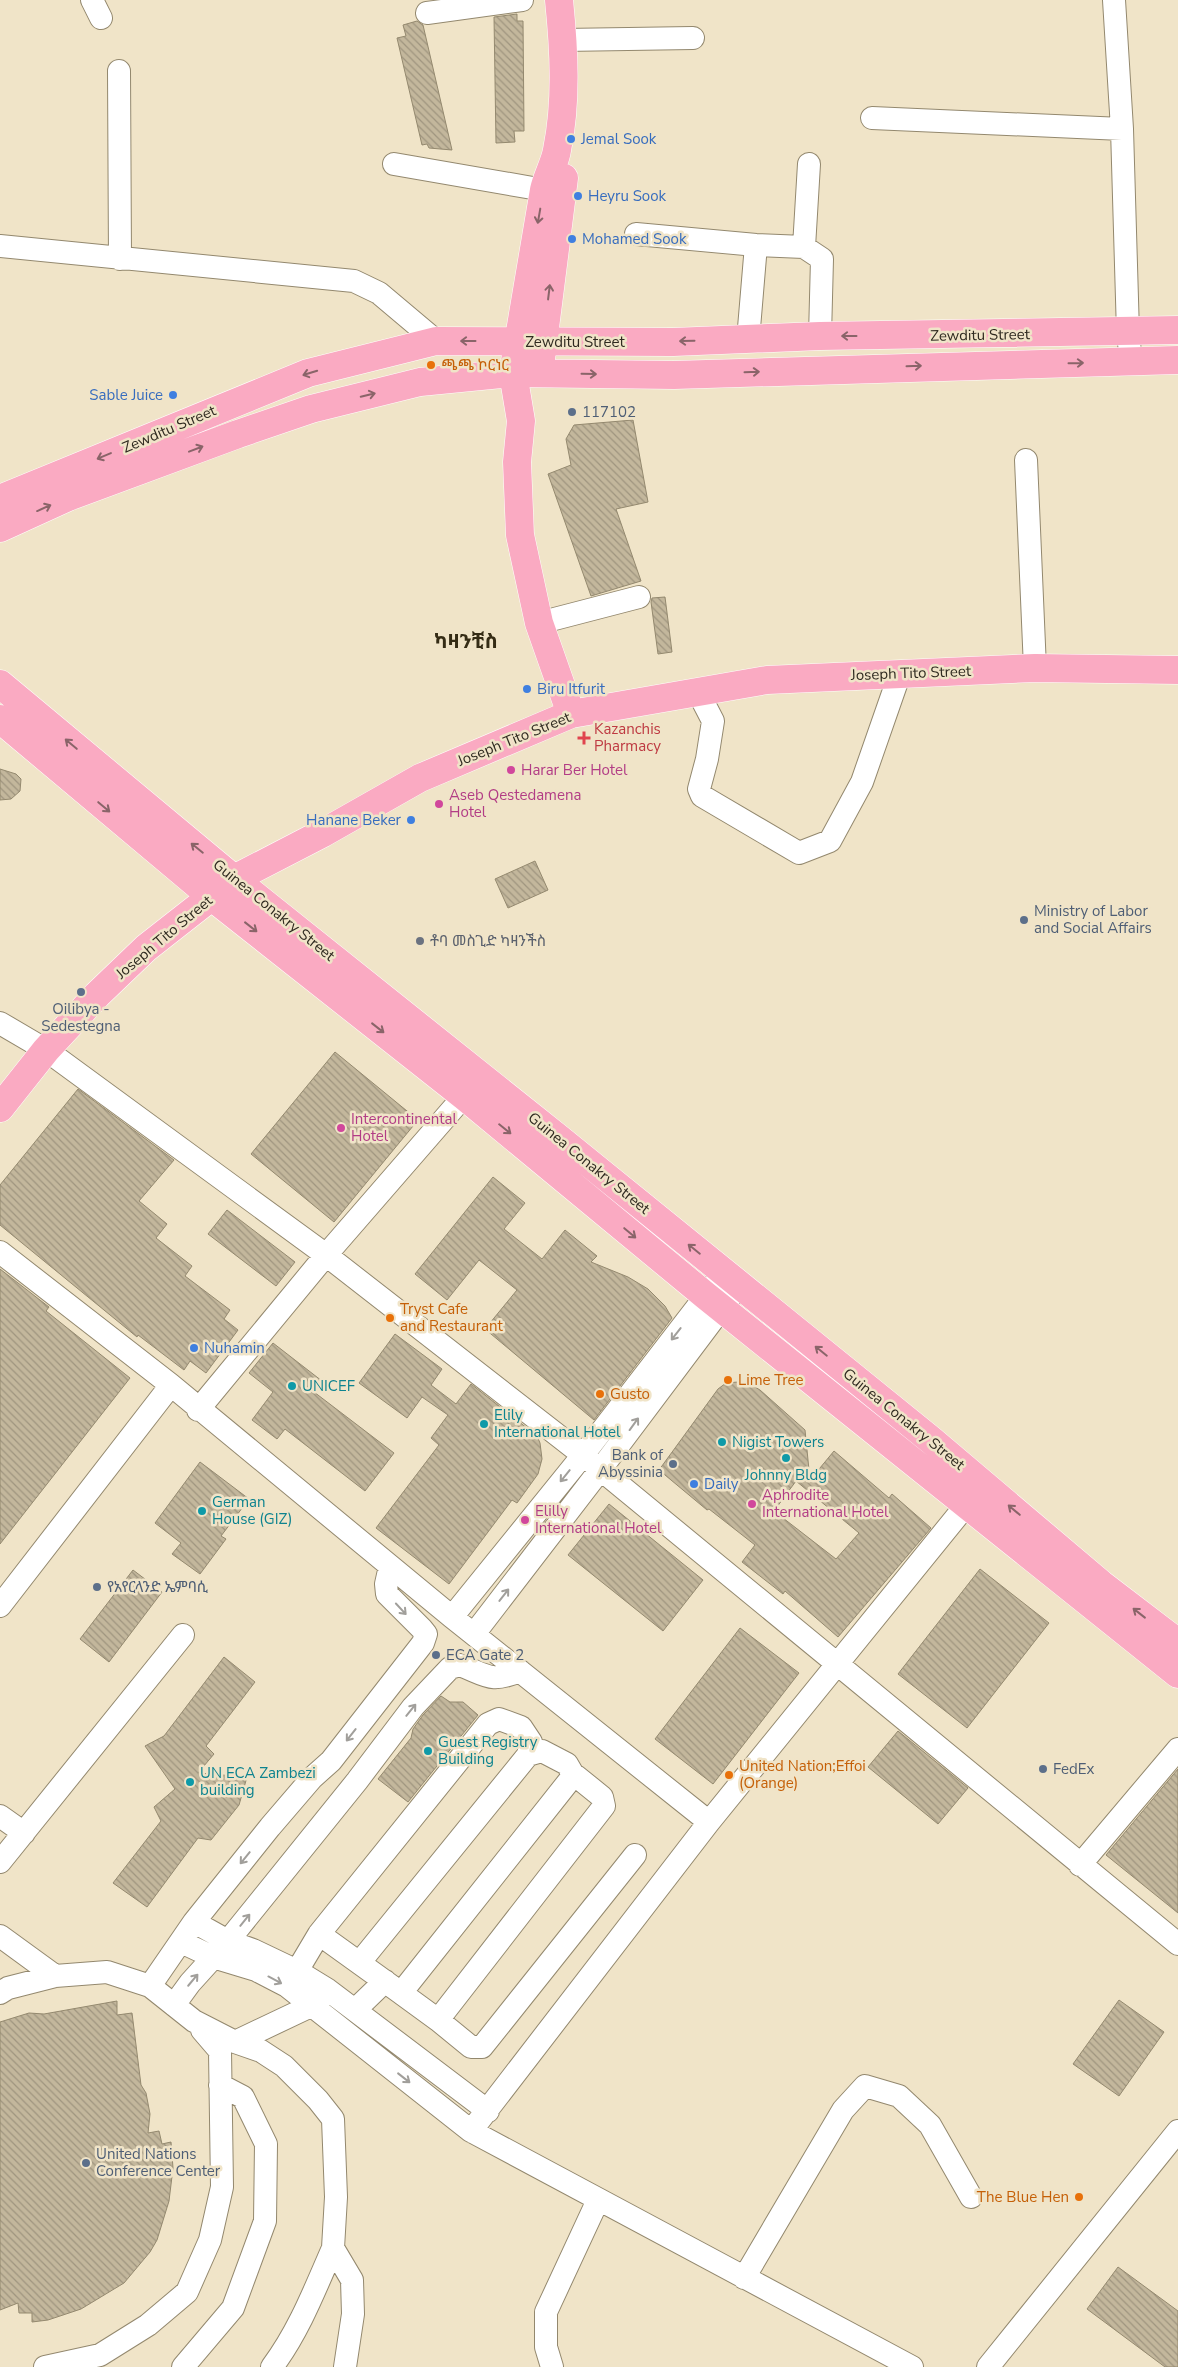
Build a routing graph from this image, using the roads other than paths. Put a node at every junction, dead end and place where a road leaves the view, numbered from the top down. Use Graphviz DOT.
graph roads {
  1 [pos="522,0"];
  2 [pos="559,0"];
  3 [pos="1114,0"];
  4 [pos="426,14"];
  5 [pos="693,38"];
  6 [pos="563,40"];
  7 [pos="120,71"];
  8 [pos="872,118"];
  9 [pos="1122,129"];
  10 [pos="557,153"];
  11 [pos="394,164"];
  12 [pos="809,164"];
  13 [pos="544,190"];
  14 [pos="636,234"];
  15 [pos="756,245"];
  16 [pos="0,246"];
  17 [pos="804,247"];
  18 [pos="120,259"];
  19 [pos="1178,330"];
  20 [pos="1128,333"];
  21 [pos="820,336"];
  22 [pos="748,340"];
  23 [pos="436,341"];
  24 [pos="530,341"];
  25 [pos="1178,360"];
  26 [pos="1131,362"];
  27 [pos="513,373"];
  28 [pos="540,373"];
  29 [pos="521,421"];
  30 [pos="1026,460"];
  31 [pos="0,499"];
  32 [pos="0,528"];
  33 [pos="640,597"];
  34 [pos="539,623"];
  35 [pos="1035,668"];
  36 [pos="1178,670"];
  37 [pos="900,673"];
  38 [pos="0,684"];
  39 [pos="698,692"];
  40 [pos="571,714"];
  41 [pos="0,720"];
  42 [pos="234,879"];
  43 [pos="212,897"];
  44 [pos="0,1023"];
  45 [pos="46,1050"];
  46 [pos="464,1096"];
  47 [pos="0,1108"];
  48 [pos="558,1137"];
  49 [pos="541,1158"];
  50 [pos="0,1252"];
  51 [pos="326,1255"];
  52 [pos="731,1279"];
  53 [pos="713,1302"];
  54 [pos="171,1385"];
  55 [pos="198,1410"];
  56 [pos="930,1440"];
  57 [pos="583,1455"];
  58 [pos="913,1461"];
  59 [pos="600,1470"];
  60 [pos="967,1504"];
  61 [pos="390,1566"];
  62 [pos="0,1606"];
  63 [pos="452,1617"];
  64 [pos="474,1634"];
  65 [pos="183,1635"];
  66 [pos="1178,1643"];
  67 [pos="839,1665"];
  68 [pos="520,1671"];
  69 [pos="1178,1674"];
  70 [pos="1178,1749"];
  71 [pos="528,1754"];
  72 [pos="331,1760"];
  73 [pos="574,1776"];
  74 [pos="357,1782"];
  75 [pos="0,1816"];
  76 [pos="709,1822"];
  77 [pos="24,1832"];
  78 [pos="635,1854"];
  79 [pos="0,1862"];
  80 [pos="1080,1865"];
  81 [pos="194,1922"];
  82 [pos="319,1934"];
  83 [pos="0,1936"];
  84 [pos="181,1942"];
  85 [pos="1178,1944"];
  86 [pos="220,1949"];
  87 [pos="360,1962"];
  88 [pos="297,1971"];
  89 [pos="55,1976"];
  90 [pos="150,1986"];
  91 [pos="393,1987"];
  92 [pos="0,1993"];
  93 [pos="320,1998"];
  94 [pos="174,2005"];
  95 [pos="355,2010"];
  96 [pos="438,2020"];
  97 [pos="194,2021"];
  98 [pos="235,2042"];
  99 [pos="220,2085"];
  100 [pos="488,2111"];
  101 [pos="471,2131"];
  102 [pos="1178,2131"];
  103 [pos="971,2197"];
  104 [pos="598,2200"];
  105 [pos="333,2248"];
  106 [pos="744,2278"];
  107 [pos="45,2367"];
  108 [pos="183,2367"];
  109 [pos="272,2367"];
  110 [pos="345,2367"];
  111 [pos="552,2367"];
  112 [pos="912,2367"];
  113 [pos="988,2367"];
  1 -- 4 [label="street"];
  2 -- 6 [label="main road"];
  3 -- 9 [label="street"];
  5 -- 6 [label="street"];
  6 -- 10 [label="main road"];
  7 -- 18 [label="street"];
  8 -- 9 [label="street"];
  9 -- 20 [label="street"];
  10 -- 13 [label="main road"];
  24 -- 10 [label="main road, one-way"];
  11 -- 13 [label="street"];
  12 -- 17 [label="street"];
  13 -- 24 [label="main road, one-way"];
  14 -- 15 [label="street"];
  15 -- 17 [label="street"];
  15 -- 22 [label="street"];
  16 -- 18 [label="street"];
  17 -- 21 [label="street"];
  18 -- 23 [label="street"];
  19 -- 20 [label="main road, Zewditu Street"];
  20 -- 21 [label="main road, Zewditu Street, one-way"];
  20 -- 26 [label="street"];
  21 -- 22 [label="main road, Zewditu Street"];
  22 -- 24 [label="main road, Zewditu Street, one-way"];
  24 -- 23 [label="main road, Zewditu Street, one-way"];
  23 -- 31 [label="main road, Zewditu Street, one-way"];
  24 -- 27 [label="main road"];
  24 -- 28 [label="main road"];
  25 -- 26 [label="main road, Zewditu Street"];
  28 -- 26 [label="main road, Zewditu Street, one-way"];
  27 -- 28 [label="main road, Zewditu Street"];
  27 -- 29 [label="main road"];
  32 -- 27 [label="main road, Zewditu Street, one-way"];
  28 -- 29 [label="main road"];
  29 -- 34 [label="main road"];
  30 -- 35 [label="street"];
  33 -- 34 [label="street"];
  34 -- 40 [label="main road"];
  35 -- 36 [label="main road, Joseph Tito Street"];
  35 -- 37 [label="main road, Joseph Tito Street"];
  37 -- 39 [label="main road, Joseph Tito Street"];
  37 -- 39 [label="street"];
  42 -- 38 [label="main road, Guinea Conakry Street, one-way"];
  39 -- 40 [label="main road, Joseph Tito Street"];
  40 -- 42 [label="main road, Joseph Tito Street"];
  41 -- 43 [label="main road, Guinea Conakry Street, one-way"];
  42 -- 43 [label="main road, Joseph Tito Street"];
  42 -- 48 [label="main road, Guinea Conakry Street"];
  43 -- 45 [label="main road, Joseph Tito Street"];
  43 -- 46 [label="main road, Guinea Conakry Street, one-way"];
  44 -- 45 [label="street"];
  45 -- 47 [label="main road, Joseph Tito Street"];
  45 -- 51 [label="street"];
  46 -- 49 [label="main road, Guinea Conakry Street, one-way"];
  46 -- 51 [label="street"];
  48 -- 49 [label="main road"];
  52 -- 48 [label="main road, Guinea Conakry Street, one-way"];
  49 -- 53 [label="main road, Guinea Conakry Street, one-way"];
  50 -- 54 [label="street"];
  51 -- 55 [label="street"];
  51 -- 57 [label="street"];
  52 -- 53 [label="street"];
  56 -- 52 [label="main road, Guinea Conakry Street, one-way"];
  53 -- 57 [label="street, one-way"];
  53 -- 58 [label="main road, Guinea Conakry Street"];
  59 -- 53 [label="street, one-way"];
  54 -- 55 [label="street"];
  54 -- 62 [label="street"];
  55 -- 61 [label="street"];
  56 -- 58 [label="street"];
  66 -- 56 [label="main road, Guinea Conakry Street, one-way"];
  57 -- 59 [label="street"];
  57 -- 63 [label="street, one-way"];
  58 -- 60 [label="main road, Guinea Conakry Street"];
  64 -- 59 [label="street, one-way"];
  59 -- 67 [label="street"];
  60 -- 67 [label="street"];
  60 -- 69 [label="main road, Guinea Conakry Street"];
  61 -- 63 [label="street"];
  61 -- 72 [label="street, one-way"];
  63 -- 64 [label="street"];
  64 -- 68 [label="street"];
  65 -- 77 [label="street"];
  67 -- 76 [label="street"];
  67 -- 80 [label="street"];
  74 -- 68 [label="street, one-way"];
  68 -- 76 [label="street"];
  70 -- 80 [label="street"];
  71 -- 73 [label="street"];
  71 -- 82 [label="street"];
  71 -- 87 [label="street"];
  72 -- 74 [label="street"];
  72 -- 81 [label="street, one-way"];
  73 -- 91 [label="street"];
  73 -- 96 [label="street"];
  86 -- 74 [label="street, one-way"];
  75 -- 77 [label="street"];
  76 -- 100 [label="street"];
  77 -- 79 [label="street"];
  78 -- 96 [label="street"];
  80 -- 85 [label="street"];
  81 -- 84 [label="street"];
  81 -- 86 [label="street"];
  82 -- 87 [label="street"];
  82 -- 88 [label="street"];
  83 -- 89 [label="street"];
  84 -- 86 [label="street"];
  84 -- 90 [label="street"];
  86 -- 88 [label="street"];
  86 -- 93 [label="street, one-way"];
  94 -- 86 [label="street, one-way"];
  87 -- 91 [label="street"];
  88 -- 93 [label="street"];
  89 -- 90 [label="street"];
  89 -- 92 [label="street"];
  90 -- 94 [label="street"];
  91 -- 95 [label="street"];
  91 -- 96 [label="street"];
  93 -- 95 [label="street"];
  93 -- 98 [label="street"];
  93 -- 101 [label="street, one-way"];
  94 -- 97 [label="street"];
  95 -- 100 [label="street"];
  97 -- 98 [label="street"];
  97 -- 99 [label="street"];
  98 -- 105 [label="street"];
  99 -- 107 [label="street"];
  99 -- 108 [label="street"];
  100 -- 101 [label="street"];
  101 -- 104 [label="street"];
  102 -- 113 [label="street"];
  103 -- 106 [label="street"];
  104 -- 106 [label="street"];
  104 -- 111 [label="street"];
  105 -- 109 [label="street"];
  105 -- 110 [label="street"];
  106 -- 112 [label="street"];
}
